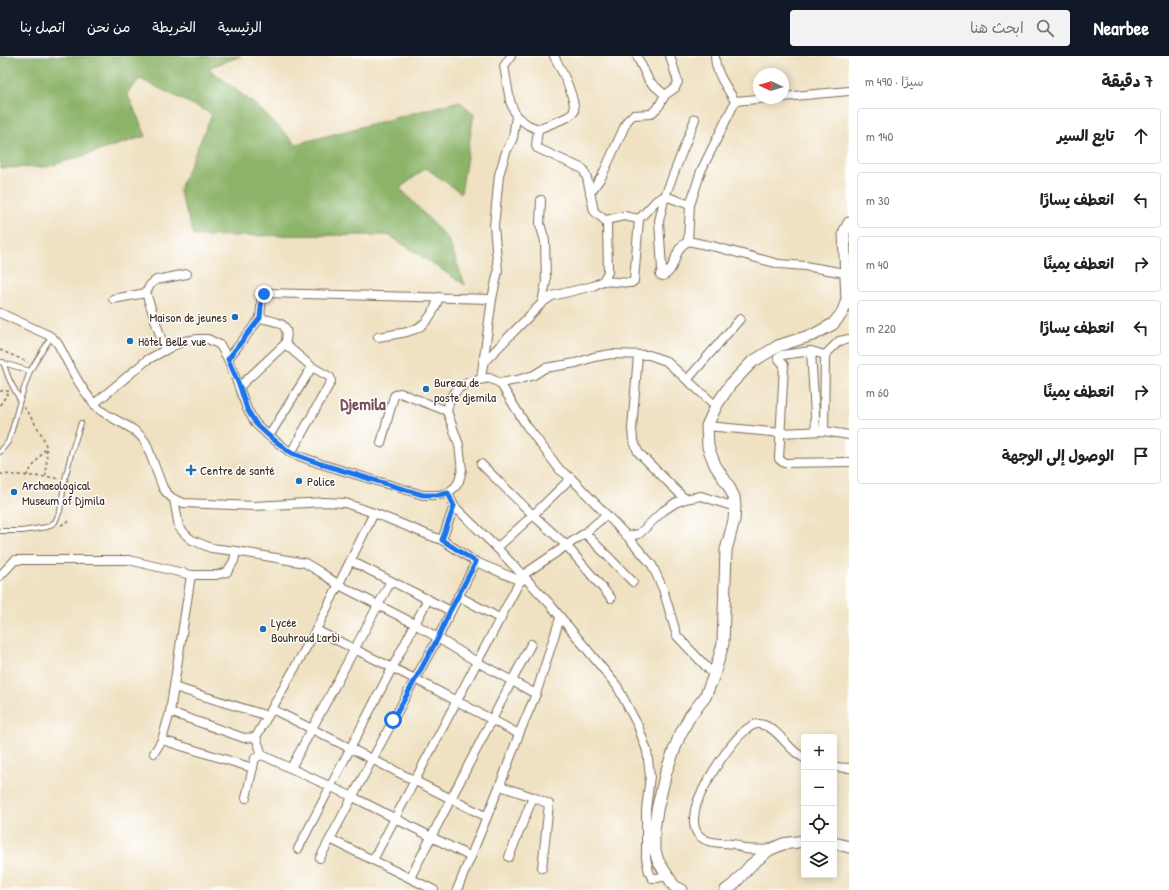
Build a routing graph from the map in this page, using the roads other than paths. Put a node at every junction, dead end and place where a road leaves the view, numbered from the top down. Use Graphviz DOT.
graph roads {
  1 [pos="511,56"];
  2 [pos="554,56"];
  3 [pos="637,56"];
  4 [pos="670,56"];
  5 [pos="715,56"];
  6 [pos="849,91"];
  7 [pos="665,95"];
  8 [pos="789,96"];
  9 [pos="753,99"];
  10 [pos="735,101"];
  11 [pos="516,116"];
  12 [pos="695,119"];
  13 [pos="538,129"];
  14 [pos="590,193"];
  15 [pos="664,196"];
  16 [pos="540,200"];
  17 [pos="690,205"];
  18 [pos="639,219"];
  19 [pos="606,220"];
  20 [pos="849,223"];
  21 [pos="688,241"];
  22 [pos="845,273"];
  23 [pos="187,274"];
  24 [pos="603,281"];
  25 [pos="146,294"];
  26 [pos="439,297"];
  27 [pos="114,299"];
  28 [pos="492,299"];
  29 [pos="542,303"];
  30 [pos="0,313"];
  31 [pos="260,318"];
  32 [pos="740,319"];
  33 [pos="51,336"];
  34 [pos="378,337"];
  35 [pos="849,339"];
  36 [pos="285,344"];
  37 [pos="165,350"];
  38 [pos="811,351"];
  39 [pos="638,355"];
  40 [pos="825,355"];
  41 [pos="228,359"];
  42 [pos="1,362"];
  43 [pos="483,363"];
  44 [pos="312,366"];
  45 [pos="30,371"];
  46 [pos="481,379"];
  47 [pos="687,380"];
  48 [pos="500,383"];
  49 [pos="240,387"];
  50 [pos="20,400"];
  51 [pos="94,404"];
  52 [pos="716,406"];
  53 [pos="447,412"];
  54 [pos="81,423"];
  55 [pos="707,426"];
  56 [pos="820,431"];
  57 [pos="782,433"];
  58 [pos="849,435"];
  59 [pos="269,436"];
  60 [pos="381,443"];
  61 [pos="0,452"];
  62 [pos="291,453"];
  63 [pos="849,462"];
  64 [pos="481,464"];
  65 [pos="571,478"];
  66 [pos="448,493"];
  67 [pos="174,499"];
  68 [pos="686,499"];
  69 [pos="454,506"];
  70 [pos="735,507"];
  71 [pos="374,512"];
  72 [pos="533,515"];
  73 [pos="606,515"];
  74 [pos="0,531"];
  75 [pos="585,533"];
  76 [pos="627,536"];
  77 [pos="442,540"];
  78 [pos="566,545"];
  79 [pos="497,548"];
  80 [pos="236,551"];
  81 [pos="351,561"];
  82 [pos="476,562"];
  83 [pos="191,575"];
  84 [pos="0,576"];
  85 [pos="522,578"];
  86 [pos="391,581"];
  87 [pos="633,582"];
  88 [pos="339,586"];
  89 [pos="458,596"];
  90 [pos="611,598"];
  91 [pos="428,599"];
  92 [pos="378,606"];
  93 [pos="450,611"];
  94 [pos="560,618"];
  95 [pos="500,619"];
  96 [pos="415,624"];
  97 [pos="316,630"];
  98 [pos="438,638"];
  99 [pos="531,644"];
  100 [pos="354,649"];
  101 [pos="477,662"];
  102 [pos="392,668"];
  103 [pos="714,675"];
  104 [pos="415,679"];
  105 [pos="512,680"];
  106 [pos="174,687"];
  107 [pos="536,694"];
  108 [pos="457,701"];
  109 [pos="170,712"];
  110 [pos="270,712"];
  111 [pos="492,720"];
  112 [pos="312,729"];
  113 [pos="519,734"];
  114 [pos="256,736"];
  115 [pos="162,740"];
  116 [pos="350,748"];
  117 [pos="154,752"];
  118 [pos="262,755"];
  119 [pos="801,756"];
  120 [pos="372,760"];
  121 [pos="837,767"];
  122 [pos="253,768"];
  123 [pos="291,768"];
  124 [pos="849,768"];
  125 [pos="415,781"];
  126 [pos="330,786"];
  127 [pos="500,786"];
  128 [pos="353,797"];
  129 [pos="533,797"];
  130 [pos="246,798"];
  131 [pos="451,799"];
  132 [pos="487,817"];
  133 [pos="395,818"];
  134 [pos="431,837"];
  135 [pos="330,839"];
  136 [pos="801,841"];
  137 [pos="837,844"];
  138 [pos="849,847"];
  139 [pos="298,849"];
  140 [pos="769,850"];
  141 [pos="471,856"];
  142 [pos="509,857"];
  143 [pos="320,858"];
  144 [pos="373,860"];
  145 [pos="542,868"];
  146 [pos="668,876"];
  147 [pos="410,878"];
  148 [pos="434,890"];
  149 [pos="457,890"];
  150 [pos="682,890"];
  151 [pos="726,890"];
  1 -- 11 [label="street"];
  2 -- 13 [label="street"];
  3 -- 7 [label="street"];
  4 -- 7 [label="street"];
  5 -- 10 [label="street"];
  6 -- 8 [label="street"];
  7 -- 14 [label="street"];
  9 -- 10 [label="street"];
  10 -- 17 [label="street"];
  11 -- 13 [label="street"];
  11 -- 28 [label="street"];
  12 -- 15 [label="street"];
  13 -- 14 [label="street"];
  14 -- 19 [label="street"];
  15 -- 17 [label="street"];
  15 -- 18 [label="street"];
  15 -- 21 [label="street"];
  16 -- 29 [label="street"];
  17 -- 21 [label="street"];
  18 -- 19 [label="street"];
  18 -- 24 [label="street"];
  19 -- 24 [label="street"];
  20 -- 22 [label="main road"];
  21 -- 22 [label="street"];
  22 -- 52 [label="main road"];
  23 -- 25 [label="street"];
  24 -- 29 [label="street"];
  25 -- 27 [label="street"];
  25 -- 37 [label="street"];
  26 -- 28 [label="street"];
  26 -- 31 [label="street"];
  26 -- 34 [label="street"];
  28 -- 43 [label="street"];
  29 -- 43 [label="street"];
  30 -- 33 [label="street"];
  31 -- 36 [label="street"];
  31 -- 41 [label="street"];
  32 -- 47 [label="street"];
  33 -- 45 [label="lane"];
  33 -- 51 [label="street"];
  35 -- 40 [label="street"];
  36 -- 44 [label="street"];
  36 -- 49 [label="street"];
  37 -- 41 [label="street"];
  37 -- 51 [label="street"];
  38 -- 40 [label="street"];
  38 -- 56 [label="street"];
  38 -- 57 [label="street"];
  39 -- 47 [label="street"];
  39 -- 48 [label="street"];
  39 -- 68 [label="street"];
  40 -- 56 [label="street"];
  41 -- 49 [label="street"];
  42 -- 45 [label="lane"];
  42 -- 50 [label="lane"];
  43 -- 46 [label="street"];
  44 -- 59 [label="street"];
  44 -- 62 [label="street"];
  45 -- 50 [label="lane"];
  46 -- 48 [label="street"];
  46 -- 53 [label="street"];
  47 -- 52 [label="street"];
  48 -- 65 [label="street"];
  49 -- 59 [label="street"];
  50 -- 61 [label="lane"];
  51 -- 67 [label="street"];
  52 -- 55 [label="main road"];
  53 -- 60 [label="street"];
  53 -- 66 [label="street"];
  54 -- 74 [label="lane"];
  55 -- 57 [label="street"];
  55 -- 70 [label="main road"];
  56 -- 57 [label="street"];
  56 -- 58 [label="street"];
  57 -- 63 [label="street"];
  59 -- 62 [label="street"];
  62 -- 66 [label="street"];
  64 -- 72 [label="street"];
  65 -- 72 [label="street"];
  65 -- 73 [label="street"];
  66 -- 69 [label="street"];
  67 -- 71 [label="street"];
  67 -- 80 [label="street"];
  68 -- 70 [label="street"];
  68 -- 76 [label="street"];
  69 -- 77 [label="street"];
  69 -- 79 [label="street"];
  70 -- 103 [label="main road"];
  71 -- 77 [label="street"];
  71 -- 81 [label="street"];
  72 -- 78 [label="street"];
  72 -- 79 [label="street"];
  73 -- 75 [label="street"];
  73 -- 76 [label="street"];
  75 -- 78 [label="street"];
  75 -- 87 [label="street"];
  76 -- 103 [label="street"];
  77 -- 82 [label="street"];
  78 -- 85 [label="street"];
  78 -- 90 [label="street"];
  79 -- 85 [label="street"];
  80 -- 83 [label="street"];
  80 -- 88 [label="street"];
  81 -- 86 [label="street"];
  81 -- 88 [label="street"];
  82 -- 85 [label="street"];
  82 -- 89 [label="street"];
  83 -- 84 [label="street"];
  83 -- 106 [label="street"];
  85 -- 94 [label="street"];
  85 -- 95 [label="street"];
  86 -- 91 [label="street"];
  86 -- 92 [label="street"];
  88 -- 92 [label="street"];
  88 -- 97 [label="street"];
  89 -- 93 [label="street"];
  89 -- 95 [label="street"];
  91 -- 93 [label="street"];
  91 -- 96 [label="street"];
  92 -- 96 [label="street"];
  92 -- 100 [label="street"];
  93 -- 98 [label="street"];
  94 -- 107 [label="street"];
  94 -- 146 [label="street"];
  95 -- 101 [label="street"];
  96 -- 98 [label="street"];
  96 -- 102 [label="street"];
  97 -- 100 [label="street"];
  97 -- 110 [label="street"];
  98 -- 101 [label="street"];
  98 -- 104 [label="street"];
  99 -- 105 [label="street"];
  100 -- 102 [label="street"];
  100 -- 112 [label="street"];
  101 -- 105 [label="street"];
  101 -- 108 [label="street"];
  102 -- 104 [label="street"];
  102 -- 116 [label="street"];
  103 -- 146 [label="main road"];
  104 -- 108 [label="street"];
  104 -- 120 [label="street"];
  105 -- 107 [label="street"];
  105 -- 111 [label="street"];
  106 -- 109 [label="street"];
  106 -- 110 [label="street"];
  107 -- 113 [label="street"];
  108 -- 111 [label="street"];
  108 -- 125 [label="street"];
  109 -- 114 [label="street"];
  109 -- 115 [label="street"];
  110 -- 112 [label="street"];
  110 -- 114 [label="street"];
  111 -- 113 [label="street"];
  111 -- 131 [label="street"];
  112 -- 116 [label="street"];
  112 -- 123 [label="street"];
  113 -- 127 [label="street"];
  114 -- 118 [label="street"];
  115 -- 117 [label="street"];
  115 -- 122 [label="street"];
  116 -- 120 [label="street"];
  116 -- 126 [label="street"];
  118 -- 122 [label="street"];
  118 -- 123 [label="street"];
  119 -- 140 [label="street"];
  120 -- 125 [label="street"];
  120 -- 128 [label="street"];
  121 -- 124 [label="street"];
  122 -- 130 [label="street"];
  123 -- 126 [label="street"];
  125 -- 131 [label="street"];
  125 -- 133 [label="street"];
  126 -- 128 [label="street"];
  126 -- 139 [label="street"];
  127 -- 129 [label="street"];
  127 -- 132 [label="street"];
  128 -- 133 [label="street"];
  128 -- 135 [label="street"];
  129 -- 142 [label="street"];
  129 -- 145 [label="street"];
  131 -- 132 [label="street"];
  131 -- 134 [label="street"];
  132 -- 141 [label="street"];
  133 -- 134 [label="street"];
  133 -- 144 [label="street"];
  134 -- 141 [label="street"];
  134 -- 147 [label="street"];
  135 -- 143 [label="street"];
  135 -- 144 [label="street"];
  136 -- 140 [label="main road"];
  137 -- 138 [label="main road"];
  140 -- 151 [label="main road"];
  141 -- 149 [label="street"];
  144 -- 147 [label="street"];
  146 -- 150 [label="main road"];
  147 -- 148 [label="street"];
}
